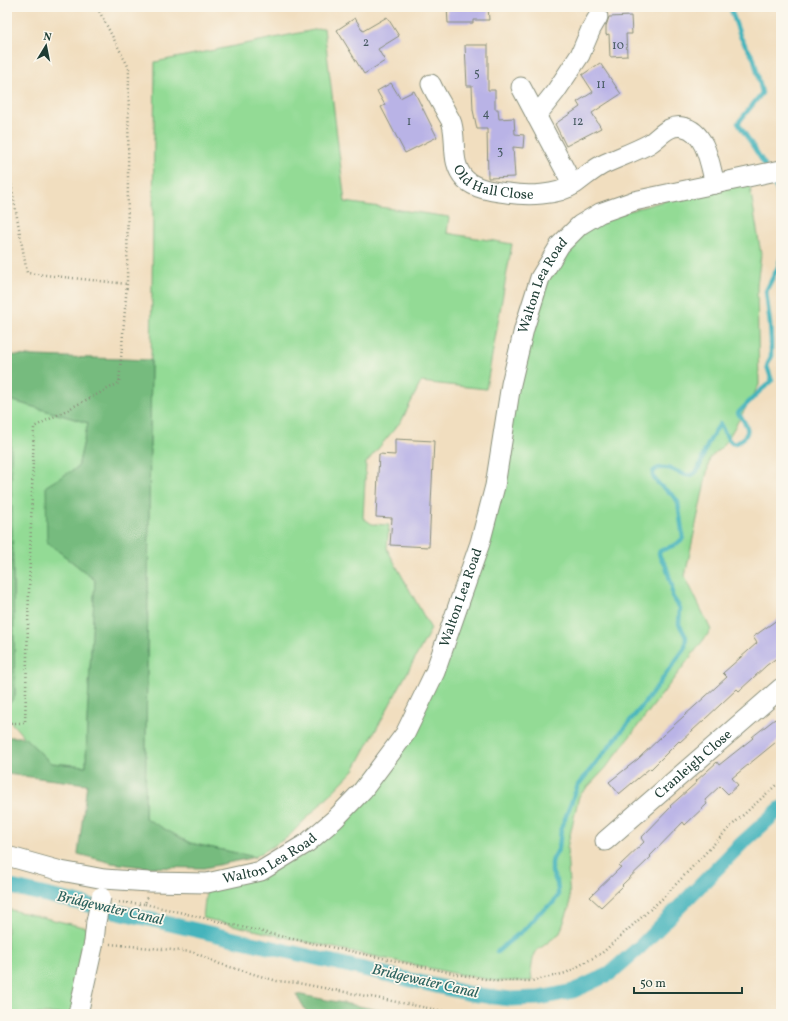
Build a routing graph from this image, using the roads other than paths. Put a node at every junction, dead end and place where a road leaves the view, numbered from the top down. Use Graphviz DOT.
graph roads {
  1 [pos="598,17"];
  2 [pos="431,84"];
  3 [pos="521,86"];
  4 [pos="536,116"];
  5 [pos="781,170"];
  6 [pos="714,184"];
  7 [pos="573,185"];
  8 [pos="781,688"];
  9 [pos="605,841"];
  10 [pos="7,856"];
  11 [pos="104,878"];
  12 [pos="78,1014"];
  1 -- 4 [label="street"];
  2 -- 7 [label="street, Old Hall Close"];
  3 -- 4 [label="street"];
  4 -- 7 [label="street"];
  5 -- 6 [label="street, Walton Lea Road"];
  6 -- 7 [label="street, Old Hall Close"];
  6 -- 11 [label="street, Walton Lea Road"];
  8 -- 9 [label="street, Cranleigh Close"];
  10 -- 11 [label="street, Walton Lea Road"];
  11 -- 12 [label="street, bridge"];
}
